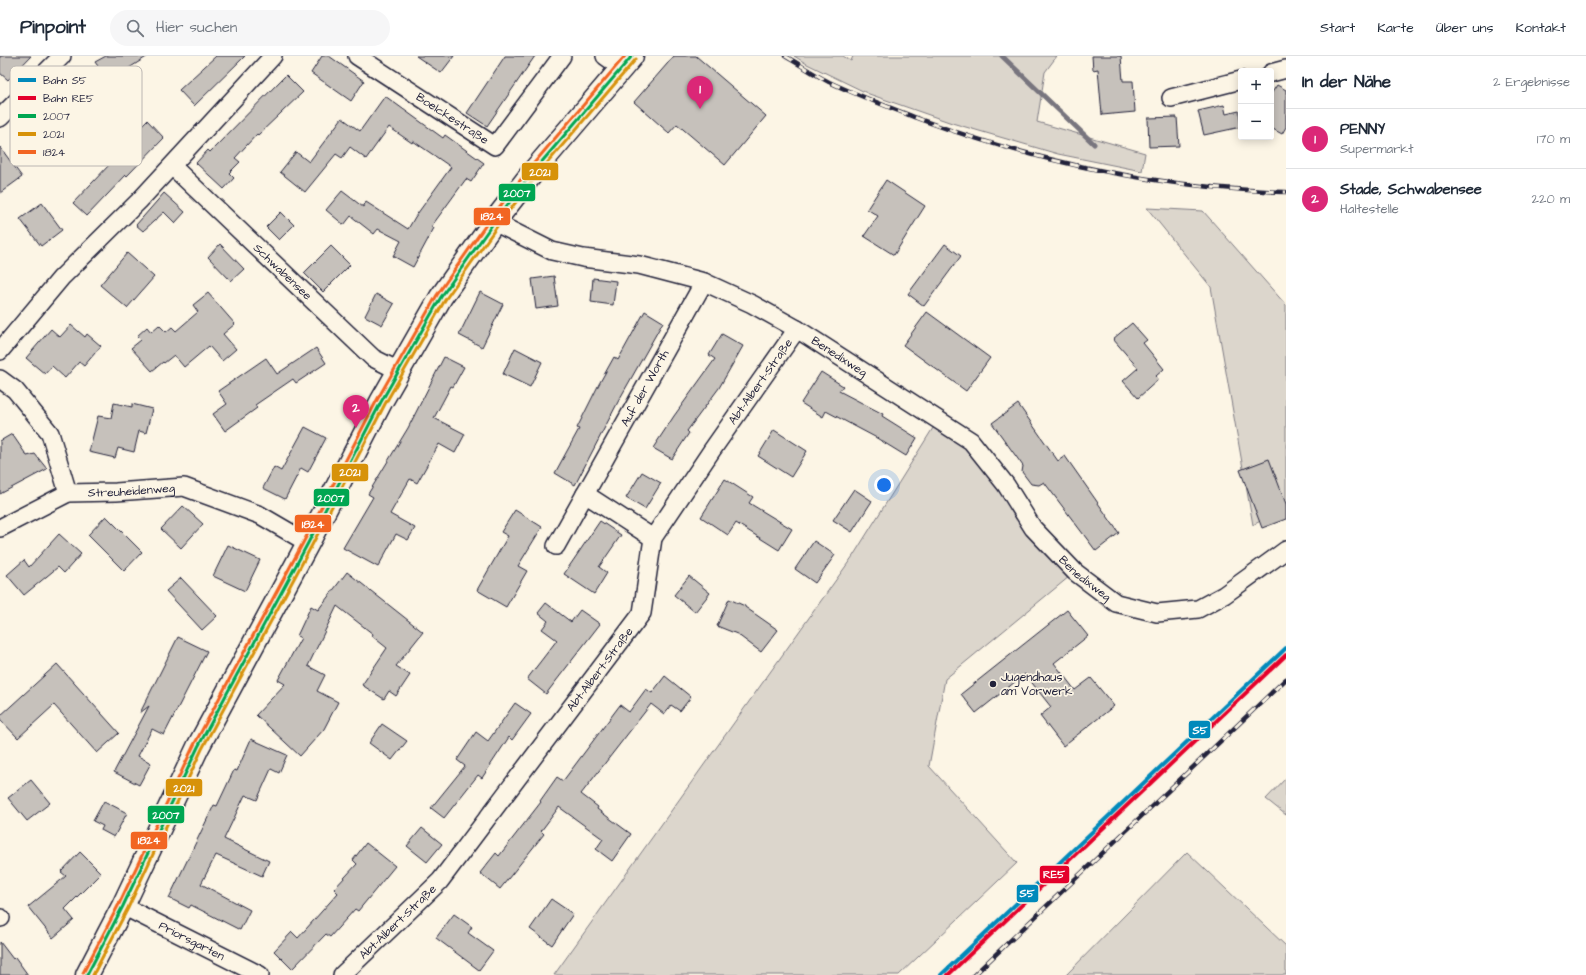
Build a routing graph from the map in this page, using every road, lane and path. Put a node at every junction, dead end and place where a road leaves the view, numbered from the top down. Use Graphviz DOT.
graph roads {
  1 [pos="62,56"];
  2 [pos="274,56"];
  3 [pos="357,56"];
  4 [pos="562,56"];
  5 [pos="620,60"];
  6 [pos="52,66"];
  7 [pos="1286,69"];
  8 [pos="1274,72"];
  9 [pos="1238,81"];
  10 [pos="1171,98"];
  11 [pos="10,108"];
  12 [pos="0,118"];
  13 [pos="172,166"];
  14 [pos="494,222"];
  15 [pos="704,282"];
  16 [pos="797,329"];
  17 [pos="0,351"];
  18 [pos="399,371"];
  19 [pos="0,379"];
  20 [pos="68,492"];
  21 [pos="585,494"];
  22 [pos="0,528"];
  23 [pos="653,538"];
  24 [pos="308,543"];
  25 [pos="556,546"];
  26 [pos="1286,550"];
  27 [pos="123,906"];
  28 [pos="87,975"];
  29 [pos="260,975"];
  30 [pos="342,975"];
  1 -- 6 [label="street"];
  2 -- 13 [label="street"];
  3 -- 4 [label="street, Boelckestraße"];
  5 -- 14 [label="main road"];
  7 -- 8 [label="street"];
  9 -- 10 [label="street"];
  11 -- 12 [label="street"];
  13 -- 17 [label="street"];
  13 -- 18 [label="street, Schwabensee"];
  14 -- 15 [label="street, Benedixweg"];
  14 -- 18 [label="main road"];
  15 -- 16 [label="street, Benedixweg"];
  15 -- 21 [label="street, Auf der Worth"];
  16 -- 23 [label="street, Abt-Albert-Straße"];
  16 -- 26 [label="street, Benedixweg"];
  18 -- 24 [label="main road"];
  19 -- 20 [label="street"];
  20 -- 22 [label="street, Streuheidenweg"];
  20 -- 24 [label="street, Streuheidenweg"];
  21 -- 23 [label="street"];
  21 -- 25 [label="street, Auf der Worth"];
  23 -- 30 [label="street, Abt-Albert-Straße"];
  24 -- 27 [label="main road"];
  27 -- 28 [label="main road"];
  27 -- 29 [label="street, Priorsgarten"];
}
